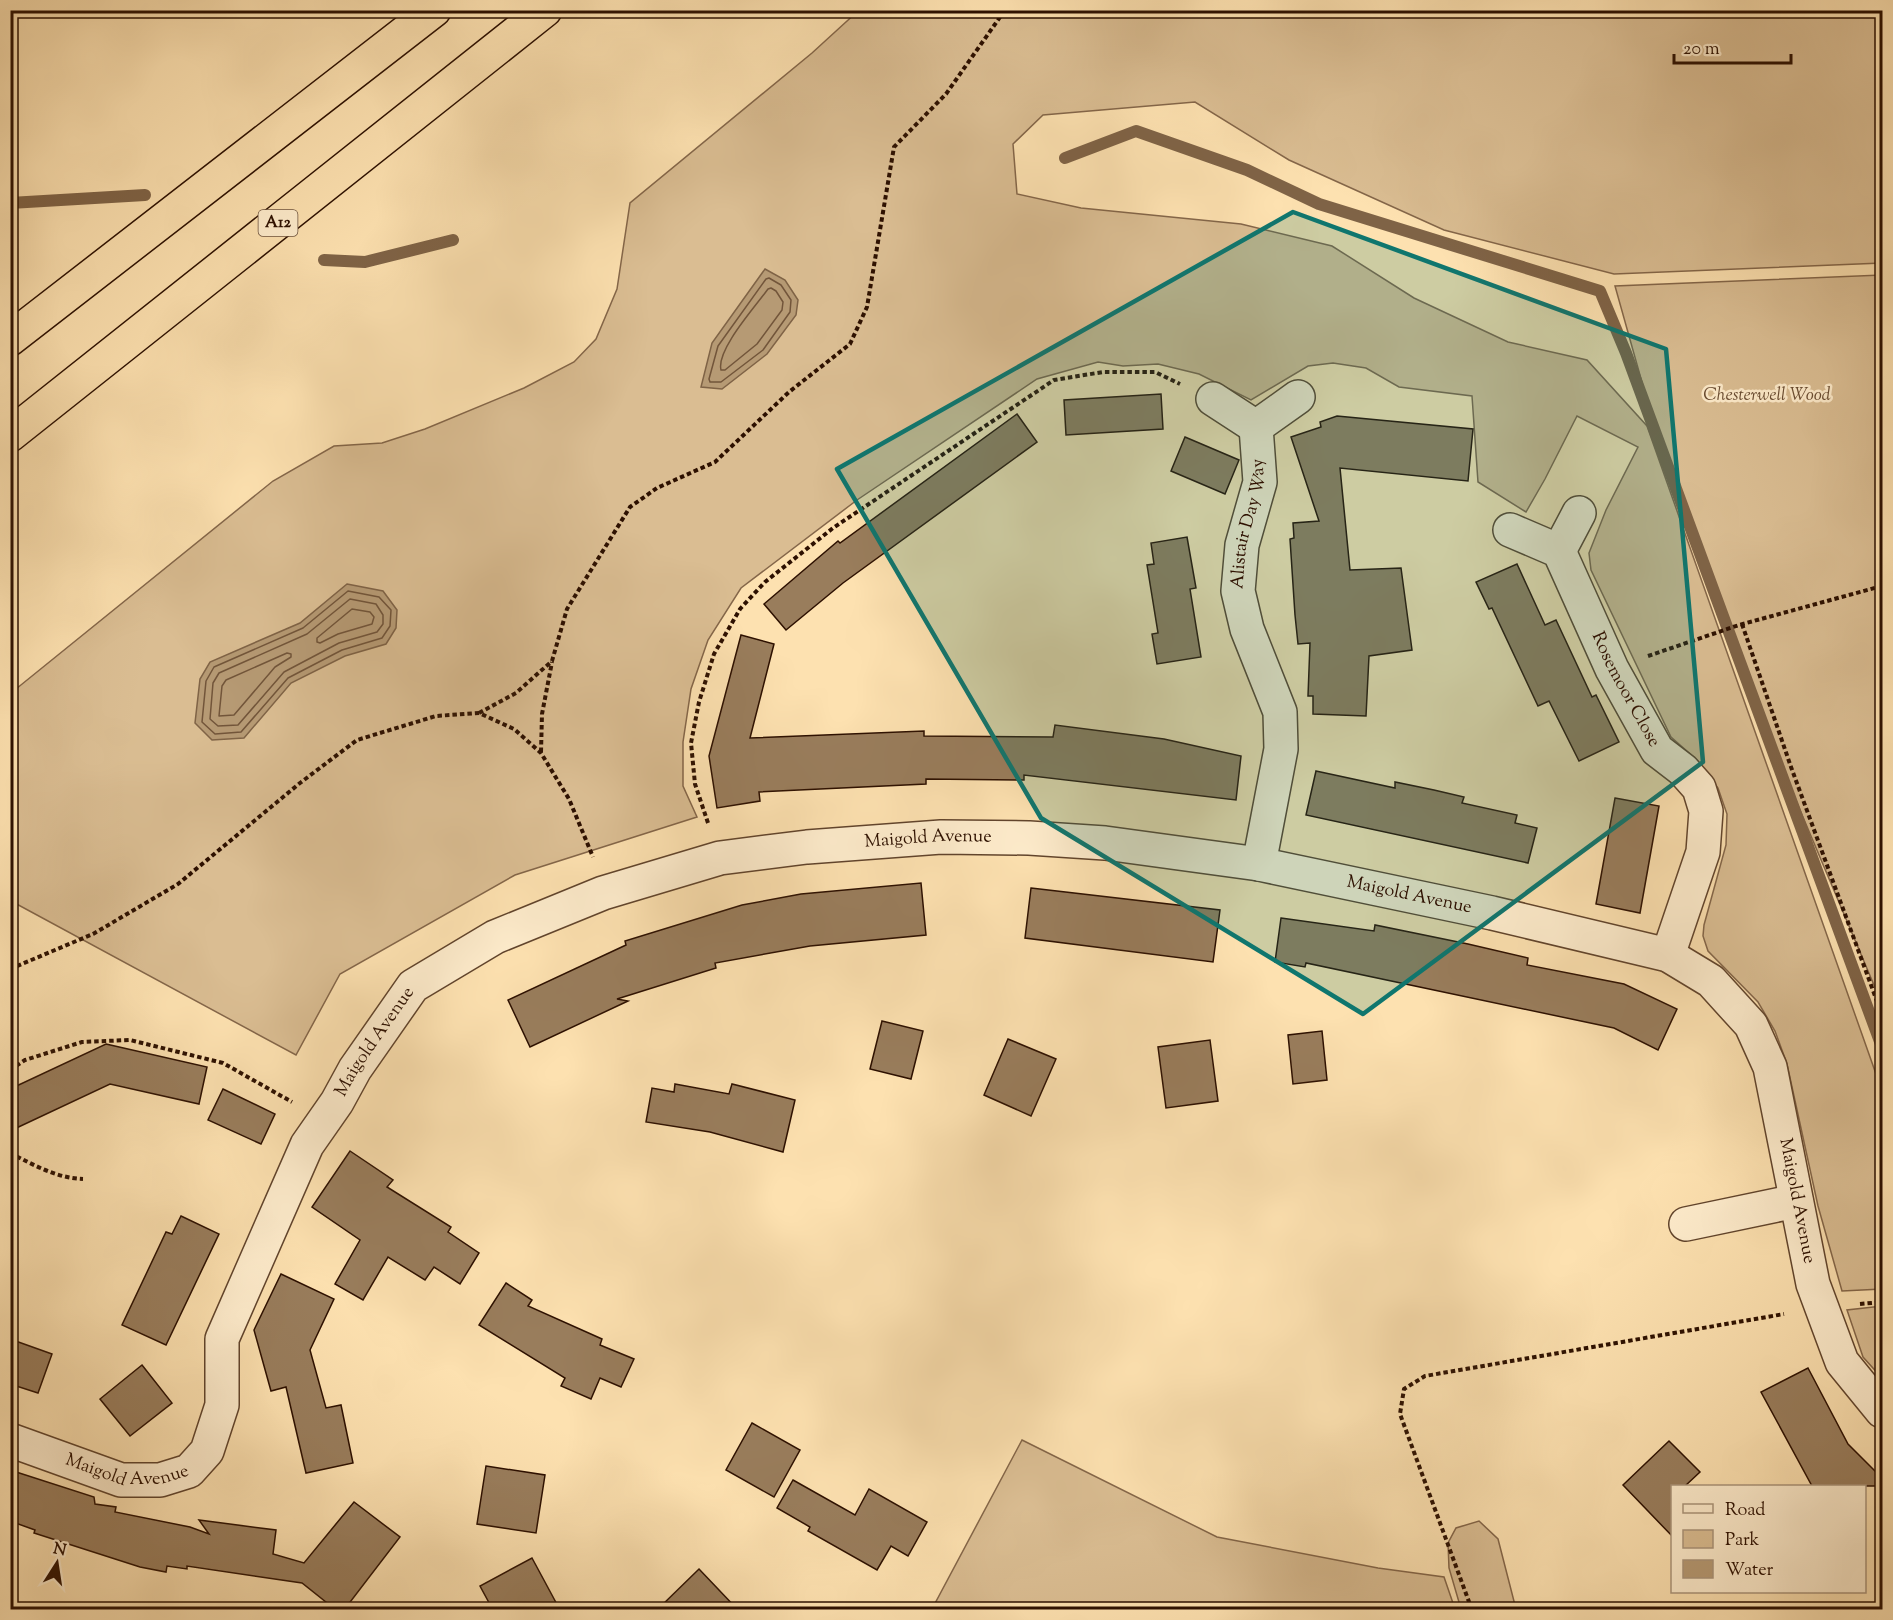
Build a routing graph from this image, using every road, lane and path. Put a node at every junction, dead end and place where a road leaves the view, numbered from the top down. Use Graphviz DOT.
graph roads {
  1 [pos="434,10"];
  2 [pos="545,10"];
  3 [pos="1005,10"];
  4 [pos="10,339"];
  5 [pos="1298,397"];
  6 [pos="1213,399"];
  7 [pos="1256,427"];
  8 [pos="10,435"];
  9 [pos="1579,513"];
  10 [pos="1510,530"];
  11 [pos="1559,551"];
  12 [pos="1882,586"];
  13 [pos="1740,624"];
  14 [pos="552,661"];
  15 [pos="1612,669"];
  16 [pos="479,713"];
  17 [pos="541,753"];
  18 [pos="720,858"];
  19 [pos="1258,864"];
  20 [pos="603,892"];
  21 [pos="1668,955"];
  22 [pos="10,969"];
  23 [pos="1882,1015"];
  24 [pos="10,1070"];
  25 [pos="324,1121"];
  26 [pos="10,1153"];
  27 [pos="83,1179"];
  28 [pos="1796,1201"];
  29 [pos="1686,1224"];
  30 [pos="1882,1302"];
  31 [pos="1822,1307"];
  32 [pos="1882,1411"];
  33 [pos="10,1440"];
  34 [pos="1472,1610"];
  1 -- 4 [label="highway"];
  2 -- 8 [label="highway, A12"];
  3 -- 14 [label="path"];
  5 -- 7 [label="street"];
  6 -- 7 [label="street"];
  6 -- 18 [label="path"];
  7 -- 19 [label="street, Alistair Day Way"];
  9 -- 11 [label="street"];
  10 -- 11 [label="street"];
  11 -- 15 [label="street, Rosemoor Close"];
  12 -- 13 [label="path"];
  13 -- 15 [label="path"];
  13 -- 23 [label="path"];
  14 -- 16 [label="path"];
  14 -- 17 [label="path"];
  15 -- 21 [label="street, Rosemoor Close"];
  16 -- 17 [label="path"];
  16 -- 22 [label="path"];
  17 -- 20 [label="path"];
  18 -- 19 [label="street, Maigold Avenue"];
  18 -- 20 [label="street, Maigold Avenue"];
  19 -- 21 [label="street, Maigold Avenue"];
  20 -- 25 [label="street, Maigold Avenue"];
  21 -- 28 [label="street, Maigold Avenue"];
  24 -- 25 [label="path"];
  25 -- 33 [label="street, Maigold Avenue"];
  26 -- 27 [label="path"];
  28 -- 29 [label="street"];
  28 -- 31 [label="street, Maigold Avenue"];
  30 -- 31 [label="path"];
  31 -- 32 [label="street, Maigold Avenue"];
  31 -- 34 [label="path"];
}
